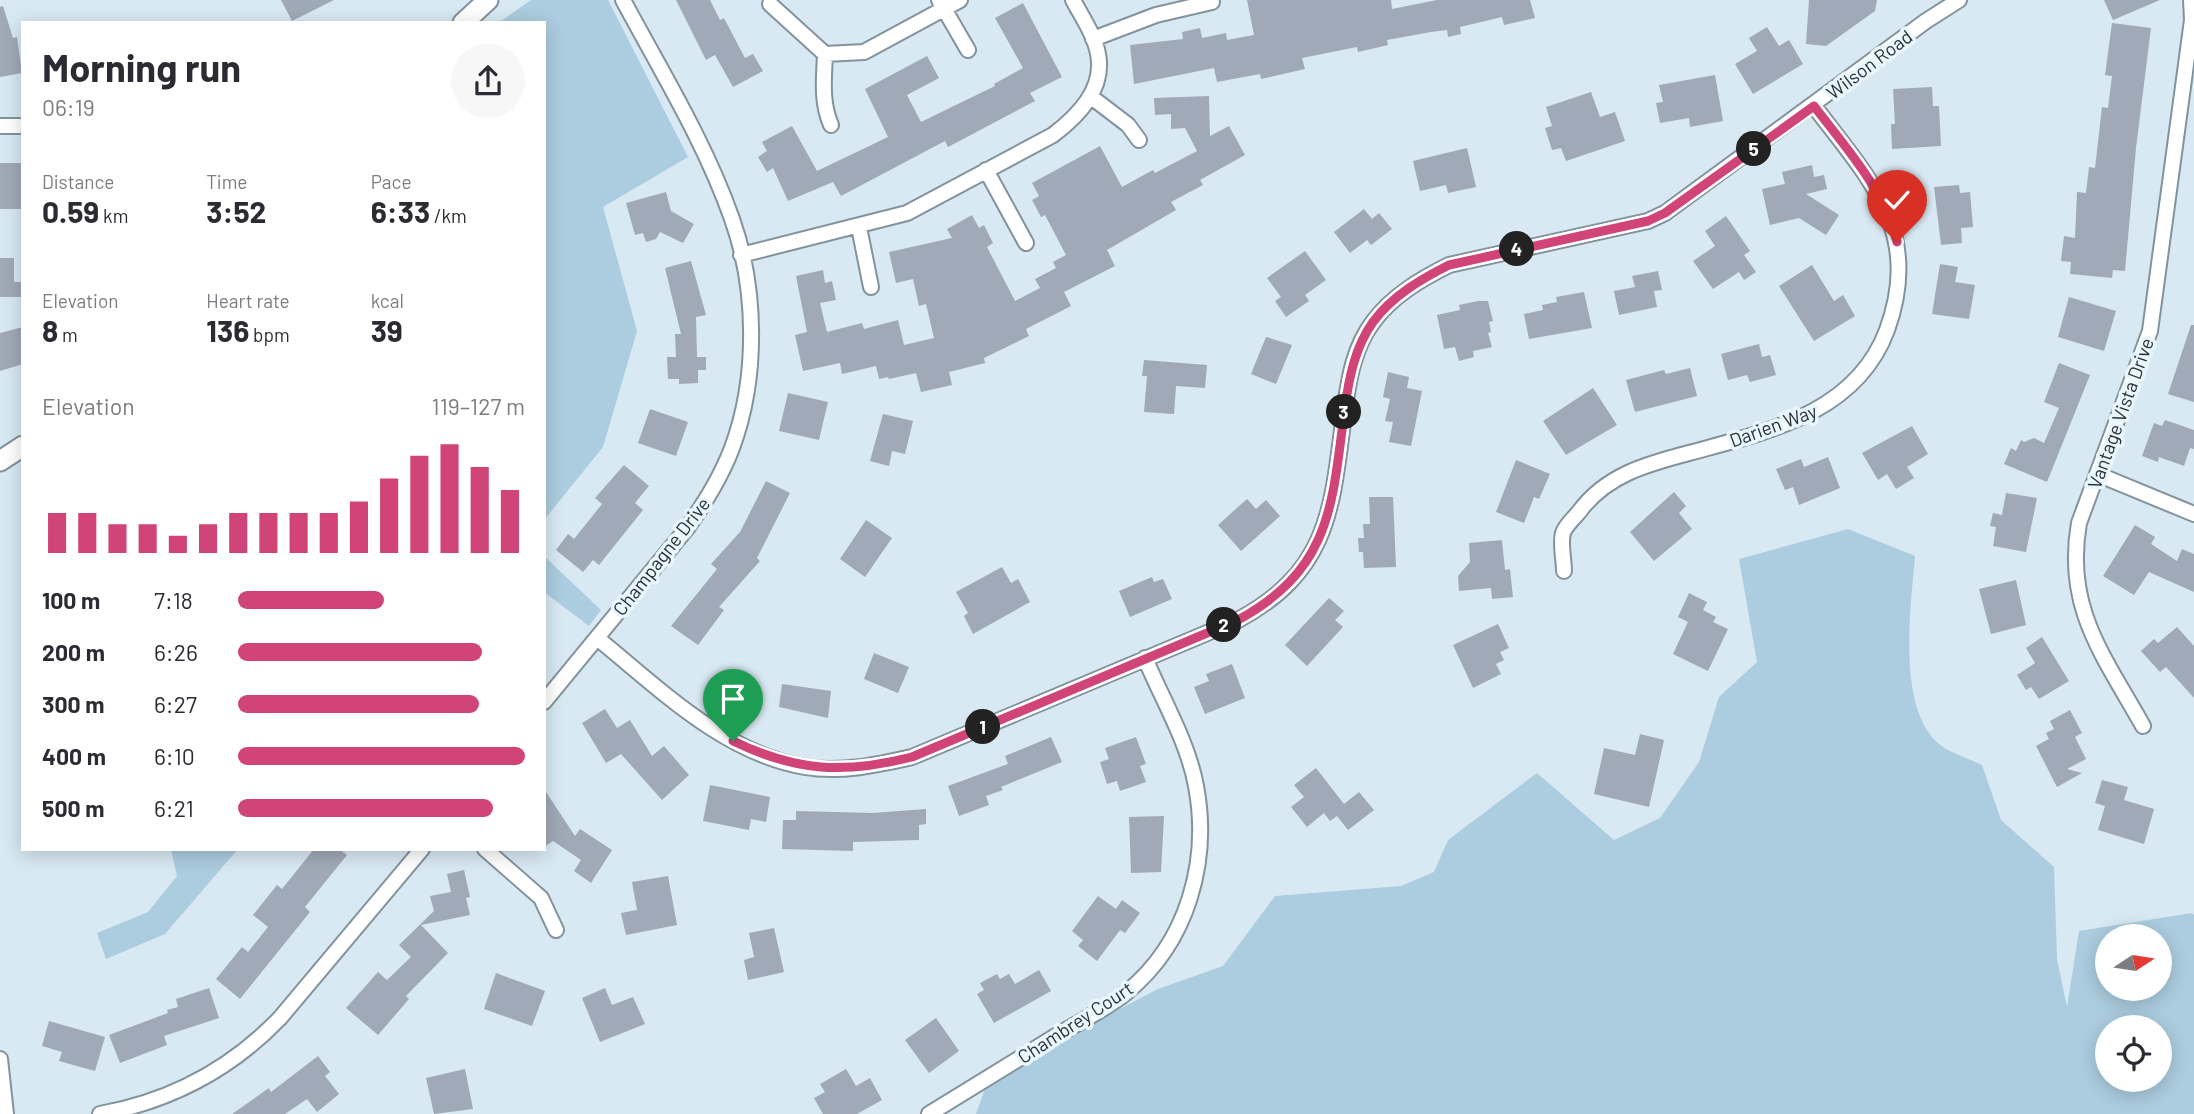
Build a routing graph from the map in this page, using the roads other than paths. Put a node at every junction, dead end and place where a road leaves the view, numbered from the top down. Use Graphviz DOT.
graph roads {
  1 [pos="488,0"];
  2 [pos="623,0"];
  3 [pos="960,0"];
  4 [pos="1073,0"];
  5 [pos="1959,0"];
  6 [pos="2191,0"];
  7 [pos="1212,2"];
  8 [pos="770,4"];
  9 [pos="941,4"];
  10 [pos="465,21"];
  11 [pos="1093,38"];
  12 [pos="968,50"];
  13 [pos="825,54"];
  14 [pos="1090,96"];
  15 [pos="1814,106"];
  16 [pos="831,125"];
  17 [pos="0,126"];
  18 [pos="21,126"];
  19 [pos="1139,140"];
  20 [pos="986,170"];
  21 [pos="859,227"];
  22 [pos="1026,243"];
  23 [pos="741,255"];
  24 [pos="871,287"];
  25 [pos="21,447"];
  26 [pos="0,461"];
  27 [pos="2096,474"];
  28 [pos="2194,514"];
  29 [pos="1564,571"];
  30 [pos="597,638"];
  31 [pos="1145,658"];
  32 [pos="546,700"];
  33 [pos="2143,726"];
  34 [pos="420,851"];
  35 [pos="487,851"];
  36 [pos="556,930"];
  37 [pos="0,1059"];
  38 [pos="6,1114"];
  39 [pos="100,1114"];
  40 [pos="929,1114"];
  1 -- 10 [label="street"];
  2 -- 23 [label="street, Champagne Drive"];
  3 -- 9 [label="street"];
  4 -- 11 [label="street"];
  5 -- 15 [label="street, Wilson Road"];
  6 -- 27 [label="street, Vantage Vista Drive"];
  7 -- 11 [label="street"];
  8 -- 13 [label="street"];
  9 -- 12 [label="street"];
  9 -- 13 [label="street"];
  11 -- 14 [label="street"];
  13 -- 16 [label="street"];
  14 -- 19 [label="street"];
  14 -- 20 [label="street"];
  15 -- 29 [label="street, Darien Way"];
  15 -- 31 [label="street, Wilson Road"];
  17 -- 18 [label="street"];
  20 -- 21 [label="street"];
  20 -- 22 [label="street"];
  21 -- 23 [label="street"];
  21 -- 24 [label="street"];
  23 -- 30 [label="street, Champagne Drive"];
  25 -- 26 [label="street"];
  27 -- 28 [label="street"];
  27 -- 33 [label="street, Vantage Vista Drive"];
  30 -- 31 [label="street, Wilson Road"];
  30 -- 32 [label="street, Champagne Drive"];
  31 -- 40 [label="street, Chambrey Court"];
  34 -- 39 [label="street"];
  35 -- 36 [label="street"];
  37 -- 38 [label="street"];
}
